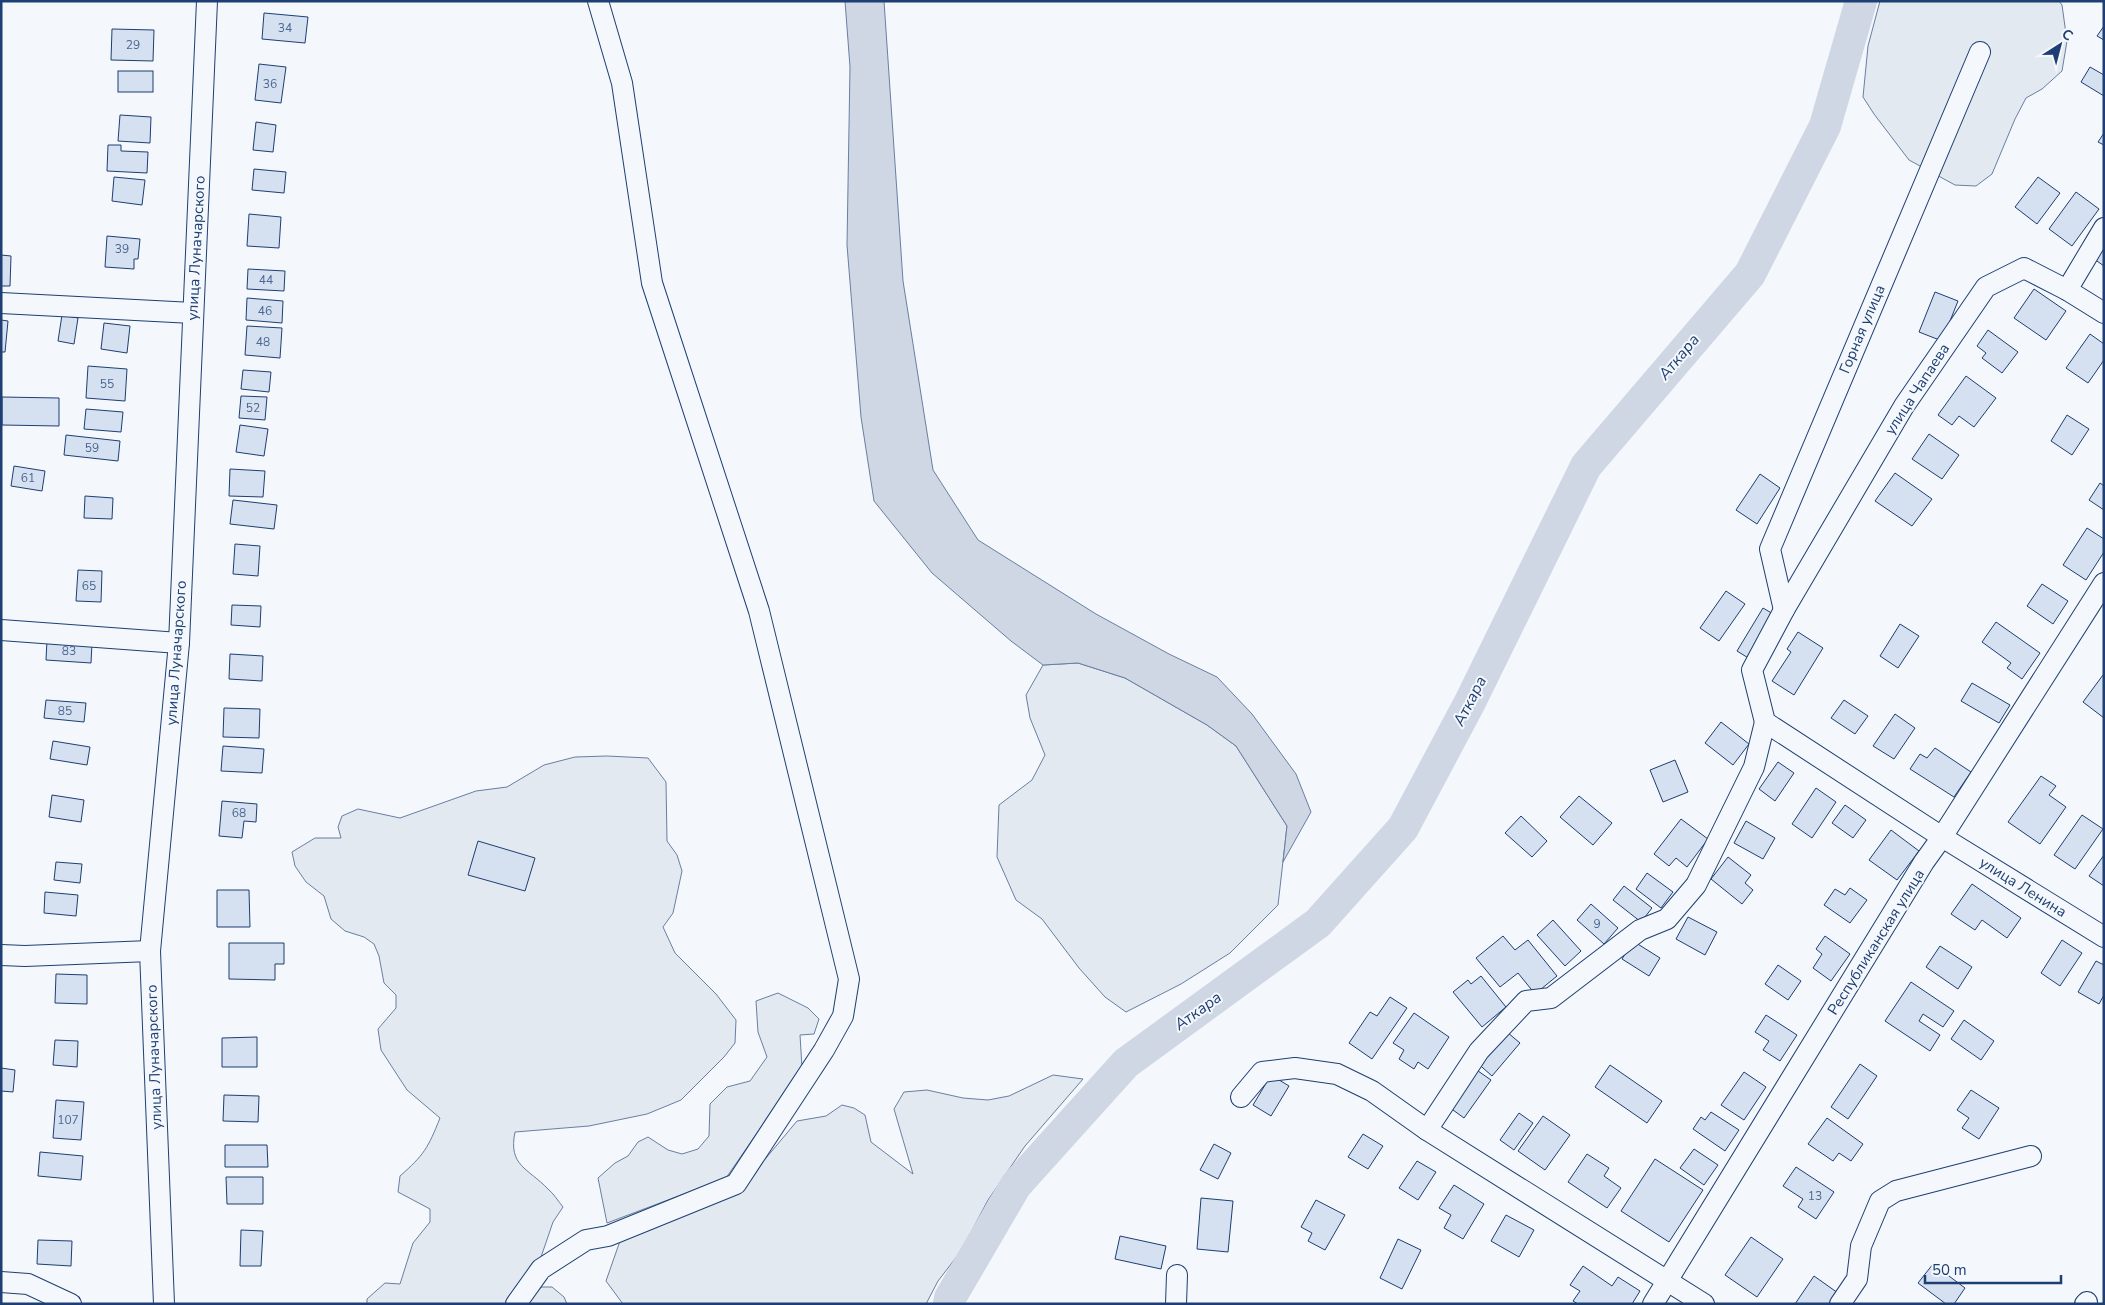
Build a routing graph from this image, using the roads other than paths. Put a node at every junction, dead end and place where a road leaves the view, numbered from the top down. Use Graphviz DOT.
graph roads {
  1 [pos="207,1"];
  2 [pos="598,1"];
  3 [pos="1980,52"];
  4 [pos="2104,228"];
  5 [pos="2067,290"];
  6 [pos="1,302"];
  7 [pos="193,313"];
  8 [pos="2104,313"];
  9 [pos="2102,590"];
  10 [pos="1784,610"];
  11 [pos="1,630"];
  12 [pos="179,643"];
  13 [pos="1765,722"];
  14 [pos="1942,837"];
  15 [pos="2104,938"];
  16 [pos="150,951"];
  17 [pos="1,955"];
  18 [pos="1241,1097"];
  19 [pos="1426,1130"];
  20 [pos="2031,1156"];
  21 [pos="1177,1276"];
  22 [pos="1667,1280"];
  23 [pos="1,1282"];
  24 [pos="71,1304"];
  25 [pos="164,1304"];
  26 [pos="516,1304"];
  27 [pos="1176,1304"];
  28 [pos="1653,1304"];
  29 [pos="1704,1304"];
  30 [pos="1840,1304"];
  1 -- 7 [label="street, улица Луначарского"];
  2 -- 26 [label="street"];
  3 -- 10 [label="street, Горная улица"];
  4 -- 5 [label="street"];
  5 -- 8 [label="street, улица Чапаева"];
  5 -- 10 [label="street, улица Чапаева"];
  6 -- 7 [label="street"];
  7 -- 12 [label="street, улица Луначарского"];
  9 -- 14 [label="street, Республиканская улица"];
  10 -- 13 [label="street"];
  11 -- 12 [label="street"];
  12 -- 16 [label="street, улица Луначарского"];
  13 -- 14 [label="street, улица Ленина"];
  13 -- 19 [label="street"];
  14 -- 15 [label="street, улица Ленина"];
  14 -- 22 [label="street, Республиканская улица"];
  16 -- 17 [label="street"];
  16 -- 25 [label="street, улица Луначарского"];
  18 -- 19 [label="street"];
  19 -- 22 [label="street"];
  20 -- 30 [label="street"];
  21 -- 27 [label="street"];
  22 -- 28 [label="street, Республиканская улица"];
  22 -- 29 [label="street"];
  23 -- 24 [label="street"];
}
